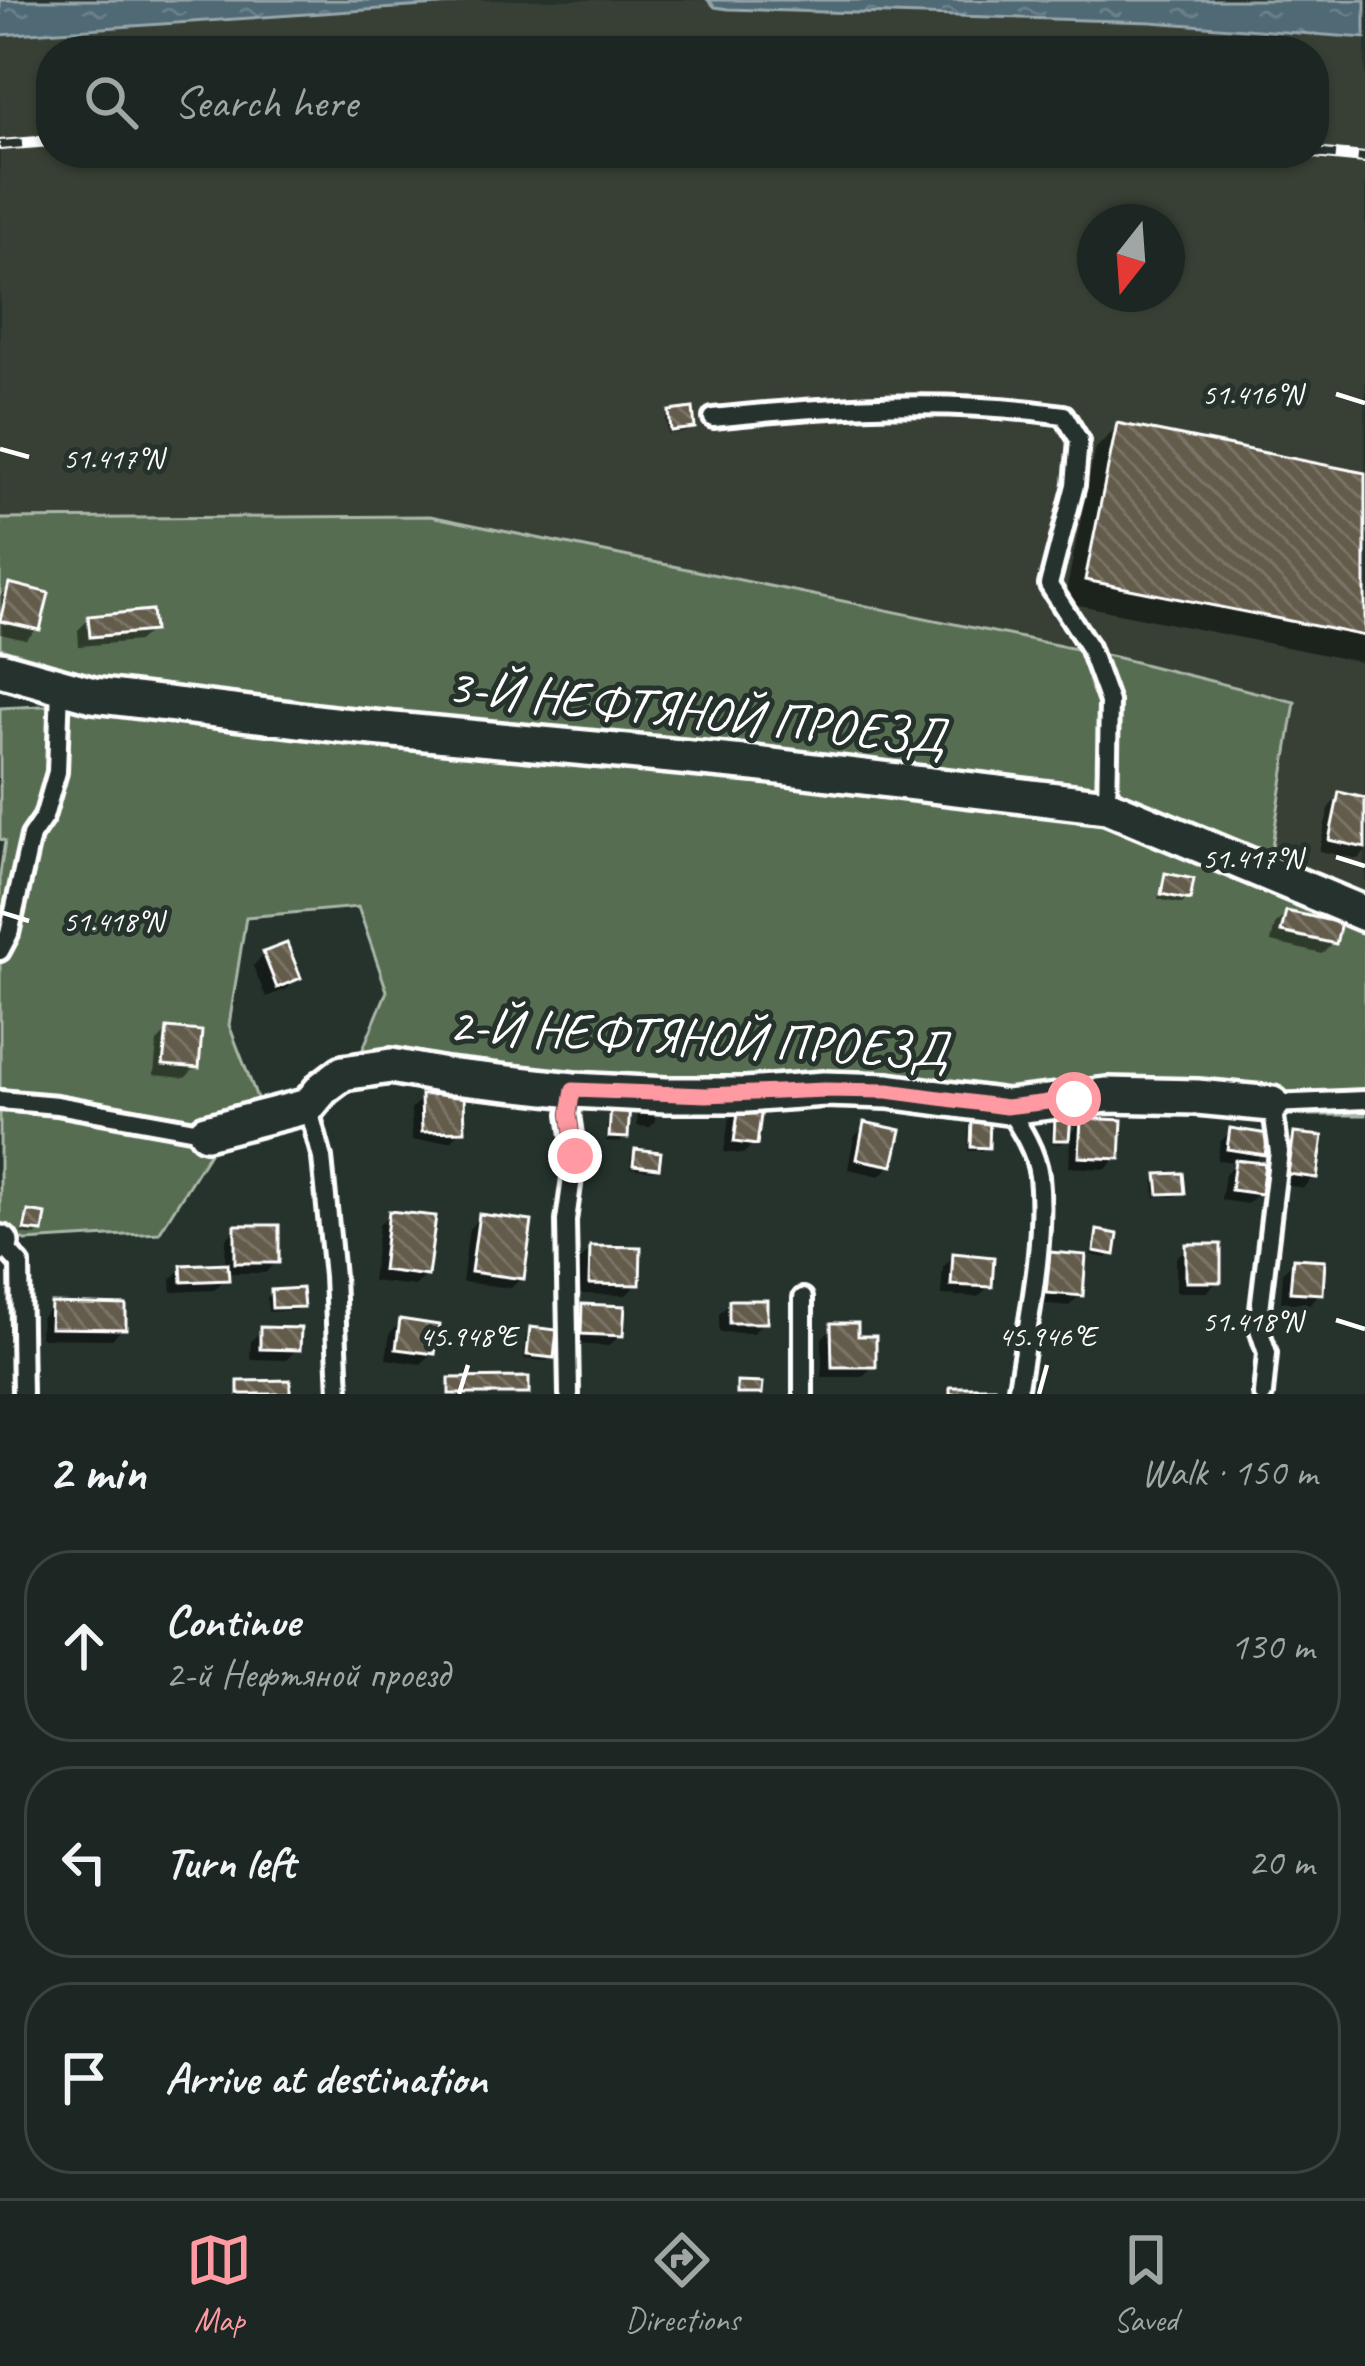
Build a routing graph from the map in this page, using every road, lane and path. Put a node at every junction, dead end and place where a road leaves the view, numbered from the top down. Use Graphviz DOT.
graph roads {
  1 [pos="712,418"];
  2 [pos="0,669"];
  3 [pos="60,686"];
  4 [pos="1108,806"];
  5 [pos="1365,914"];
  6 [pos="3,939"];
  7 [pos="573,1090"];
  8 [pos="0,1100"];
  9 [pos="1365,1100"];
  10 [pos="1272,1104"];
  11 [pos="308,1106"];
  12 [pos="1006,1107"];
  13 [pos="206,1132"];
  14 [pos="0,1243"];
  15 [pos="802,1298"];
  16 [pos="22,1394"];
  17 [pos="339,1394"];
  18 [pos="569,1394"];
  19 [pos="803,1394"];
  20 [pos="1017,1394"];
  21 [pos="1263,1394"];
  1 -- 4 [label="lane"];
  2 -- 3 [label="street, 3-Й НЕФТЯНОЙ ПРОЕЗД"];
  3 -- 4 [label="street, 3-Й НЕФТЯНОЙ ПРОЕЗД"];
  3 -- 6 [label="lane"];
  4 -- 5 [label="street, 3-Й НЕФТЯНОЙ ПРОЕЗД"];
  7 -- 11 [label="street, 2-Й НЕФТЯНОЙ ПРОЕЗД"];
  7 -- 12 [label="street, 2-Й НЕФТЯНОЙ ПРОЕЗД"];
  7 -- 18 [label="lane"];
  8 -- 13 [label="lane"];
  9 -- 10 [label="lane"];
  10 -- 12 [label="street, 2-Й НЕФТЯНОЙ ПРОЕЗД"];
  10 -- 21 [label="lane"];
  11 -- 13 [label="street, 2-Й НЕФТЯНОЙ ПРОЕЗД"];
  11 -- 17 [label="lane"];
  12 -- 20 [label="lane"];
  14 -- 16 [label="lane"];
  15 -- 19 [label="lane"];
}
